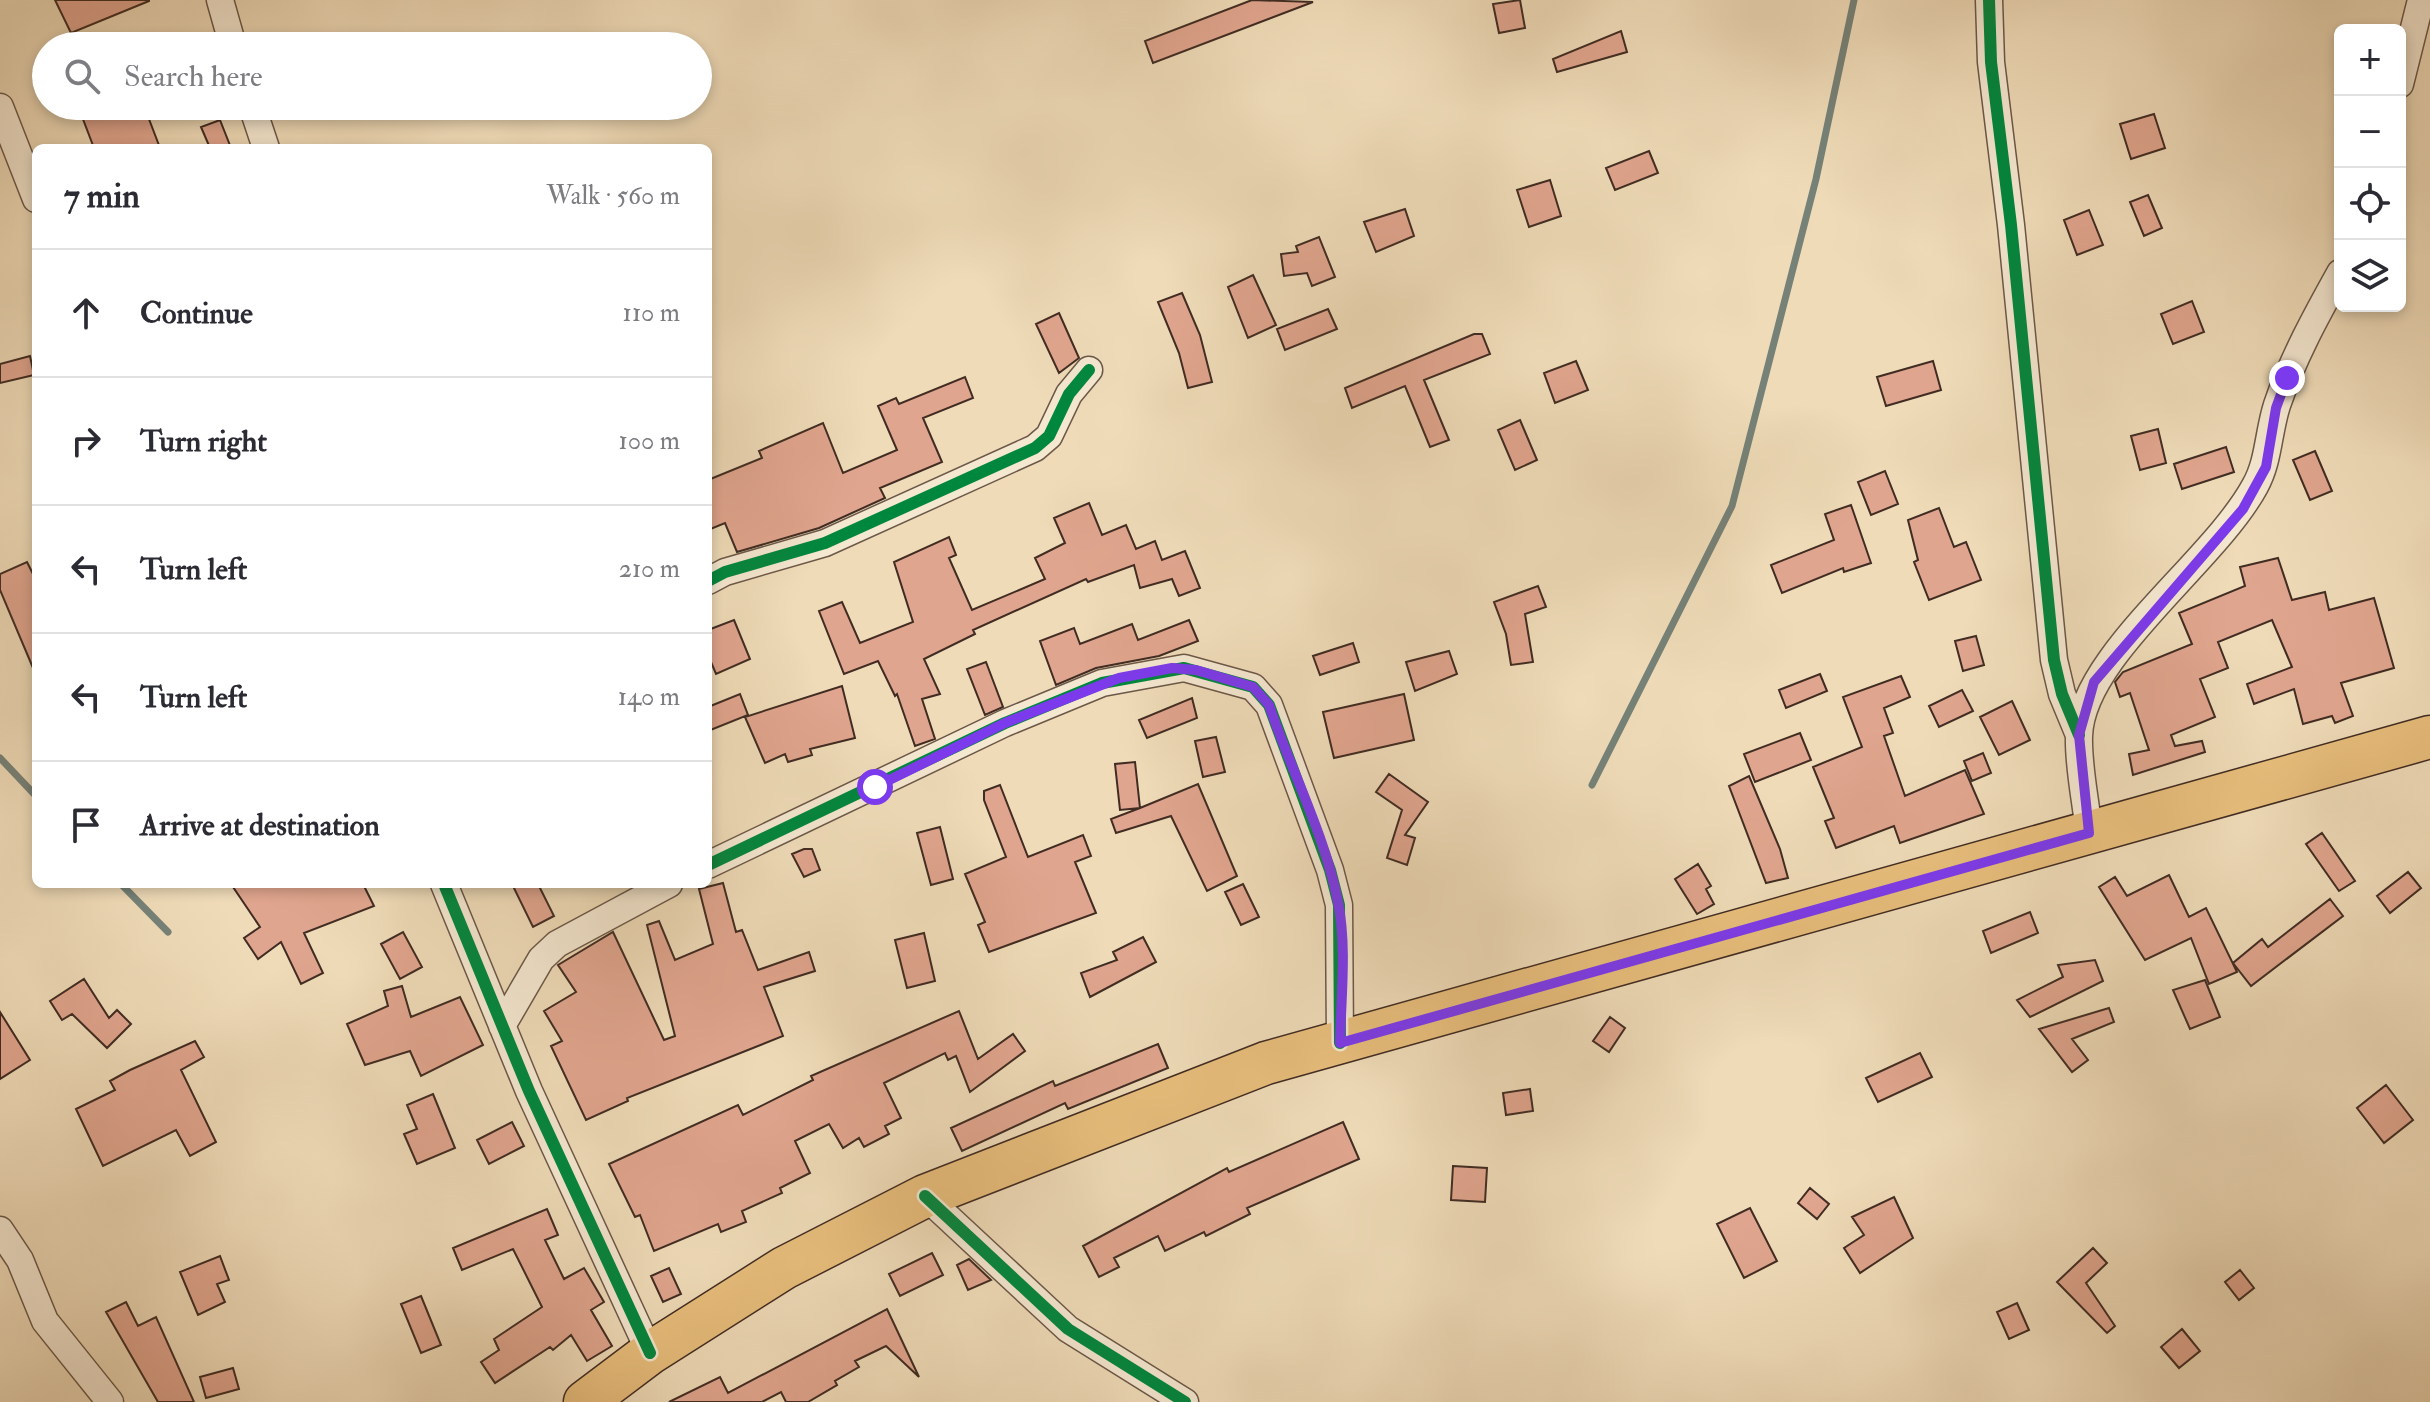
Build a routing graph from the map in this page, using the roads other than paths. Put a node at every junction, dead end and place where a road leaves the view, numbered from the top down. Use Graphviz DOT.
graph roads {
  1 [pos="220,0"];
  2 [pos="1989,0"];
  3 [pos="2421,0"];
  4 [pos="229,32"];
  5 [pos="2406,60"];
  6 [pos="0,107"];
  7 [pos="257,120"];
  8 [pos="265,144"];
  9 [pos="32,189"];
  10 [pos="2334,284"];
  11 [pos="1089,370"];
  12 [pos="712,579"];
  13 [pos="2079,735"];
  14 [pos="2430,737"];
  15 [pos="2089,833"];
  16 [pos="712,863"];
  17 [pos="446,888"];
  18 [pos="662,888"];
  19 [pos="502,1026"];
  20 [pos="1340,1043"];
  21 [pos="925,1196"];
  22 [pos="0,1230"];
  23 [pos="650,1353"];
  24 [pos="110,1402"];
  25 [pos="585,1402"];
  26 [pos="1185,1402"];
  1 -- 4 [label="street"];
  2 -- 13 [label="street"];
  3 -- 5 [label="street"];
  6 -- 9 [label="street"];
  7 -- 8 [label="street"];
  10 -- 13 [label="street"];
  11 -- 12 [label="street"];
  13 -- 15 [label="street"];
  14 -- 15 [label="main road"];
  15 -- 20 [label="main road"];
  16 -- 20 [label="street"];
  17 -- 19 [label="street"];
  18 -- 19 [label="street"];
  19 -- 23 [label="street"];
  20 -- 21 [label="main road"];
  21 -- 23 [label="main road"];
  21 -- 26 [label="street"];
  22 -- 24 [label="street"];
  23 -- 25 [label="main road"];
}
